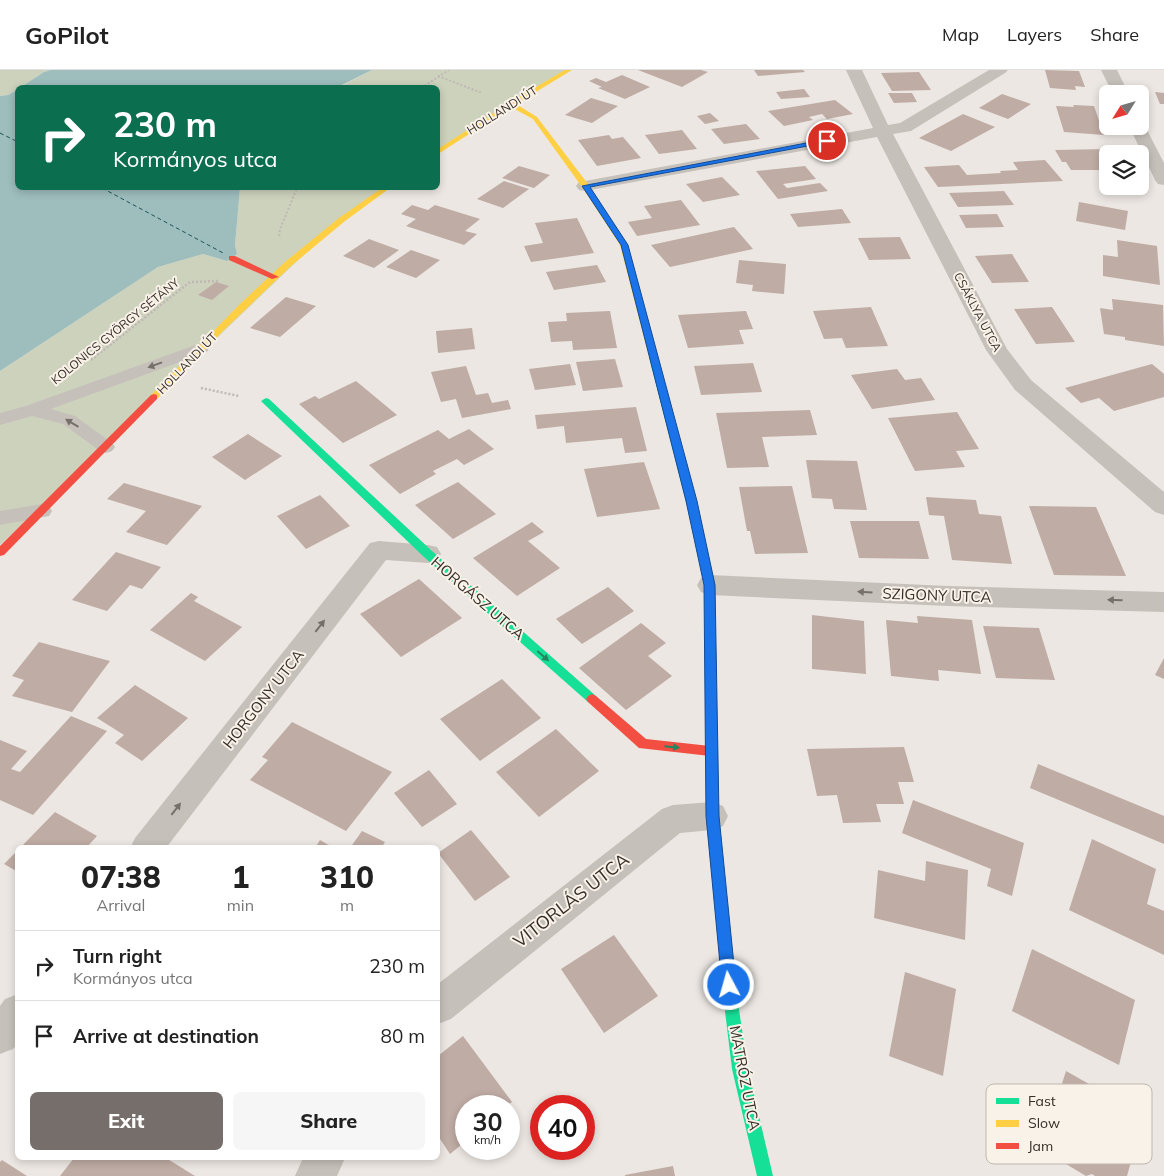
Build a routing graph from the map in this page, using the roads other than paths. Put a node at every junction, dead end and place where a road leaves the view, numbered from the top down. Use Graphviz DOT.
graph roads {
  1 [pos="568,70"];
  2 [pos="854,70"];
  3 [pos="1000,70"];
  4 [pos="1109,70"];
  5 [pos="1116,85"];
  6 [pos="511,104"];
  7 [pos="882,130"];
  8 [pos="1142,135"];
  9 [pos="440,151"];
  10 [pos="1164,180"];
  11 [pos="585,186"];
  12 [pos="383,190"];
  13 [pos="232,258"];
  14 [pos="275,277"];
  15 [pos="201,348"];
  16 [pos="266,402"];
  17 [pos="32,410"];
  18 [pos="0,419"];
  19 [pos="106,447"];
  20 [pos="1164,506"];
  21 [pos="42,511"];
  22 [pos="0,518"];
  23 [pos="397,525"];
  24 [pos="379,550"];
  25 [pos="0,552"];
  26 [pos="428,554"];
  27 [pos="710,585"];
  28 [pos="1164,602"];
  29 [pos="710,751"];
  30 [pos="712,816"];
  31 [pos="148,845"];
  32 [pos="440,1004"];
  33 [pos="15,1016"];
  34 [pos="0,1036"];
  35 [pos="324,1160"];
  36 [pos="315,1176"];
  37 [pos="765,1176"];
  1 -- 6 [label="street, HOLLANDI ÚT"];
  2 -- 7 [label="street, CSÁKLYA UTCA"];
  3 -- 7 [label="street"];
  4 -- 5 [label="street"];
  6 -- 9 [label="street, HOLLANDI ÚT"];
  6 -- 11 [label="street, MATRÓZ UTCA"];
  7 -- 11 [label="street"];
  7 -- 20 [label="street, CSÁKLYA UTCA"];
  8 -- 10 [label="street"];
  11 -- 27 [label="street, MATRÓZ UTCA"];
  12 -- 14 [label="street, HOLLANDI ÚT"];
  13 -- 14 [label="street"];
  14 -- 15 [label="street, HOLLANDI ÚT"];
  15 -- 17 [label="lane, one-way"];
  15 -- 19 [label="street, HOLLANDI ÚT"];
  16 -- 23 [label="street, HORGÁSZ UTCA"];
  17 -- 18 [label="lane"];
  19 -- 17 [label="lane, one-way"];
  19 -- 21 [label="street, HOLLANDI ÚT"];
  21 -- 22 [label="lane"];
  21 -- 25 [label="street, HOLLANDI ÚT"];
  23 -- 24 [label="street, HORGONY UTCA"];
  23 -- 26 [label="street, HORGÁSZ UTCA"];
  24 -- 26 [label="street"];
  31 -- 24 [label="street, HORGONY UTCA, one-way"];
  26 -- 29 [label="street, HORGÁSZ UTCA, one-way"];
  28 -- 27 [label="street, SZIGONY UTCA, one-way"];
  27 -- 29 [label="street, MATRÓZ UTCA"];
  29 -- 30 [label="street, MATRÓZ UTCA"];
  30 -- 32 [label="street, VITORLÁS UTCA"];
  30 -- 37 [label="street, MATRÓZ UTCA"];
  33 -- 34 [label="street"];
  35 -- 36 [label="street"];
}
